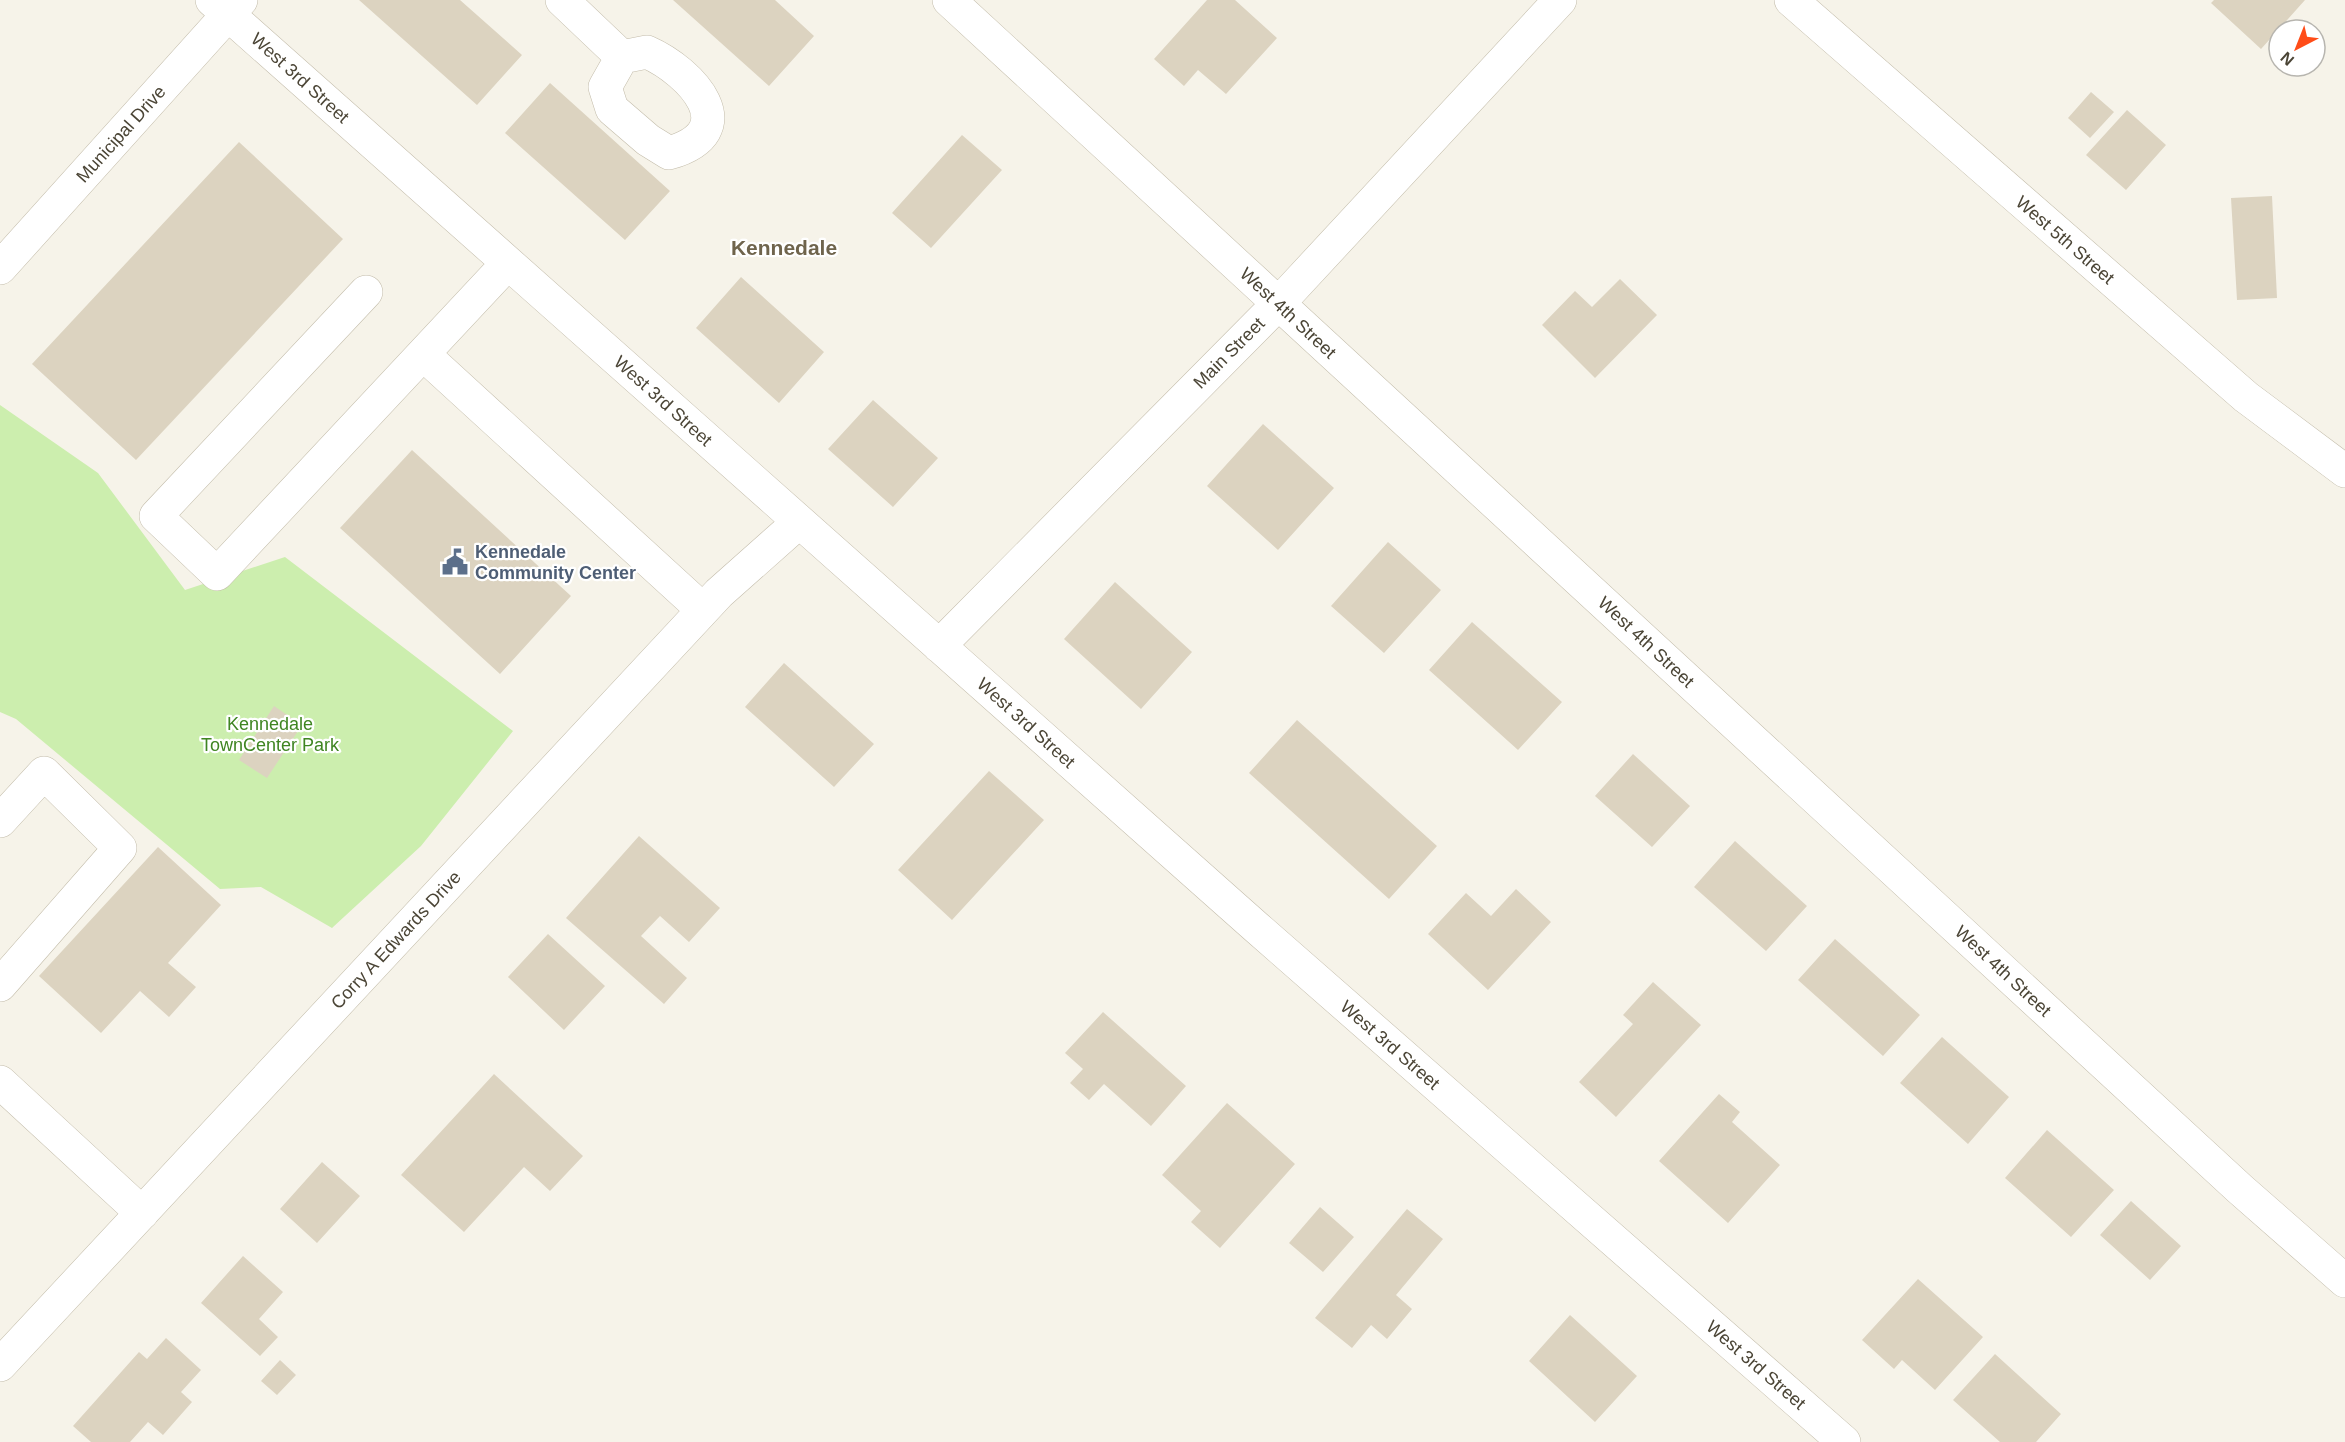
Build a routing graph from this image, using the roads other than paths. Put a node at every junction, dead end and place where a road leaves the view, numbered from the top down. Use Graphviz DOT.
graph roads {
  1 [pos="562,0"];
  2 [pos="949,0"];
  3 [pos="1560,0"];
  4 [pos="1791,0"];
  5 [pos="227,5"];
  6 [pos="622,57"];
  7 [pos="508,263"];
  8 [pos="0,268"];
  9 [pos="366,292"];
  10 [pos="1278,304"];
  11 [pos="423,354"];
  12 [pos="2345,471"];
  13 [pos="799,522"];
  14 [pos="703,610"];
  15 [pos="939,646"];
  16 [pos="0,821"];
  17 [pos="0,985"];
  18 [pos="0,1082"];
  19 [pos="142,1213"];
  20 [pos="2345,1281"];
  21 [pos="0,1365"];
  22 [pos="1844,1442"];
  1 -- 6 [label="street"];
  2 -- 10 [label="street, West 4th Street"];
  3 -- 10 [label="street, Main Street"];
  4 -- 12 [label="street, West 5th Street"];
  5 -- 7 [label="street, West 3rd Street"];
  5 -- 8 [label="street, Municipal Drive"];
  7 -- 11 [label="street"];
  7 -- 13 [label="street, West 3rd Street"];
  9 -- 11 [label="street"];
  10 -- 15 [label="street, Main Street"];
  10 -- 20 [label="street, West 4th Street"];
  11 -- 14 [label="street"];
  13 -- 14 [label="street, Corry A Edwards Drive"];
  13 -- 15 [label="street, West 3rd Street"];
  14 -- 19 [label="street, Corry A Edwards Drive"];
  15 -- 22 [label="street, West 3rd Street"];
  16 -- 17 [label="street"];
  18 -- 19 [label="street"];
  19 -- 21 [label="street, Corry A Edwards Drive"];
}
